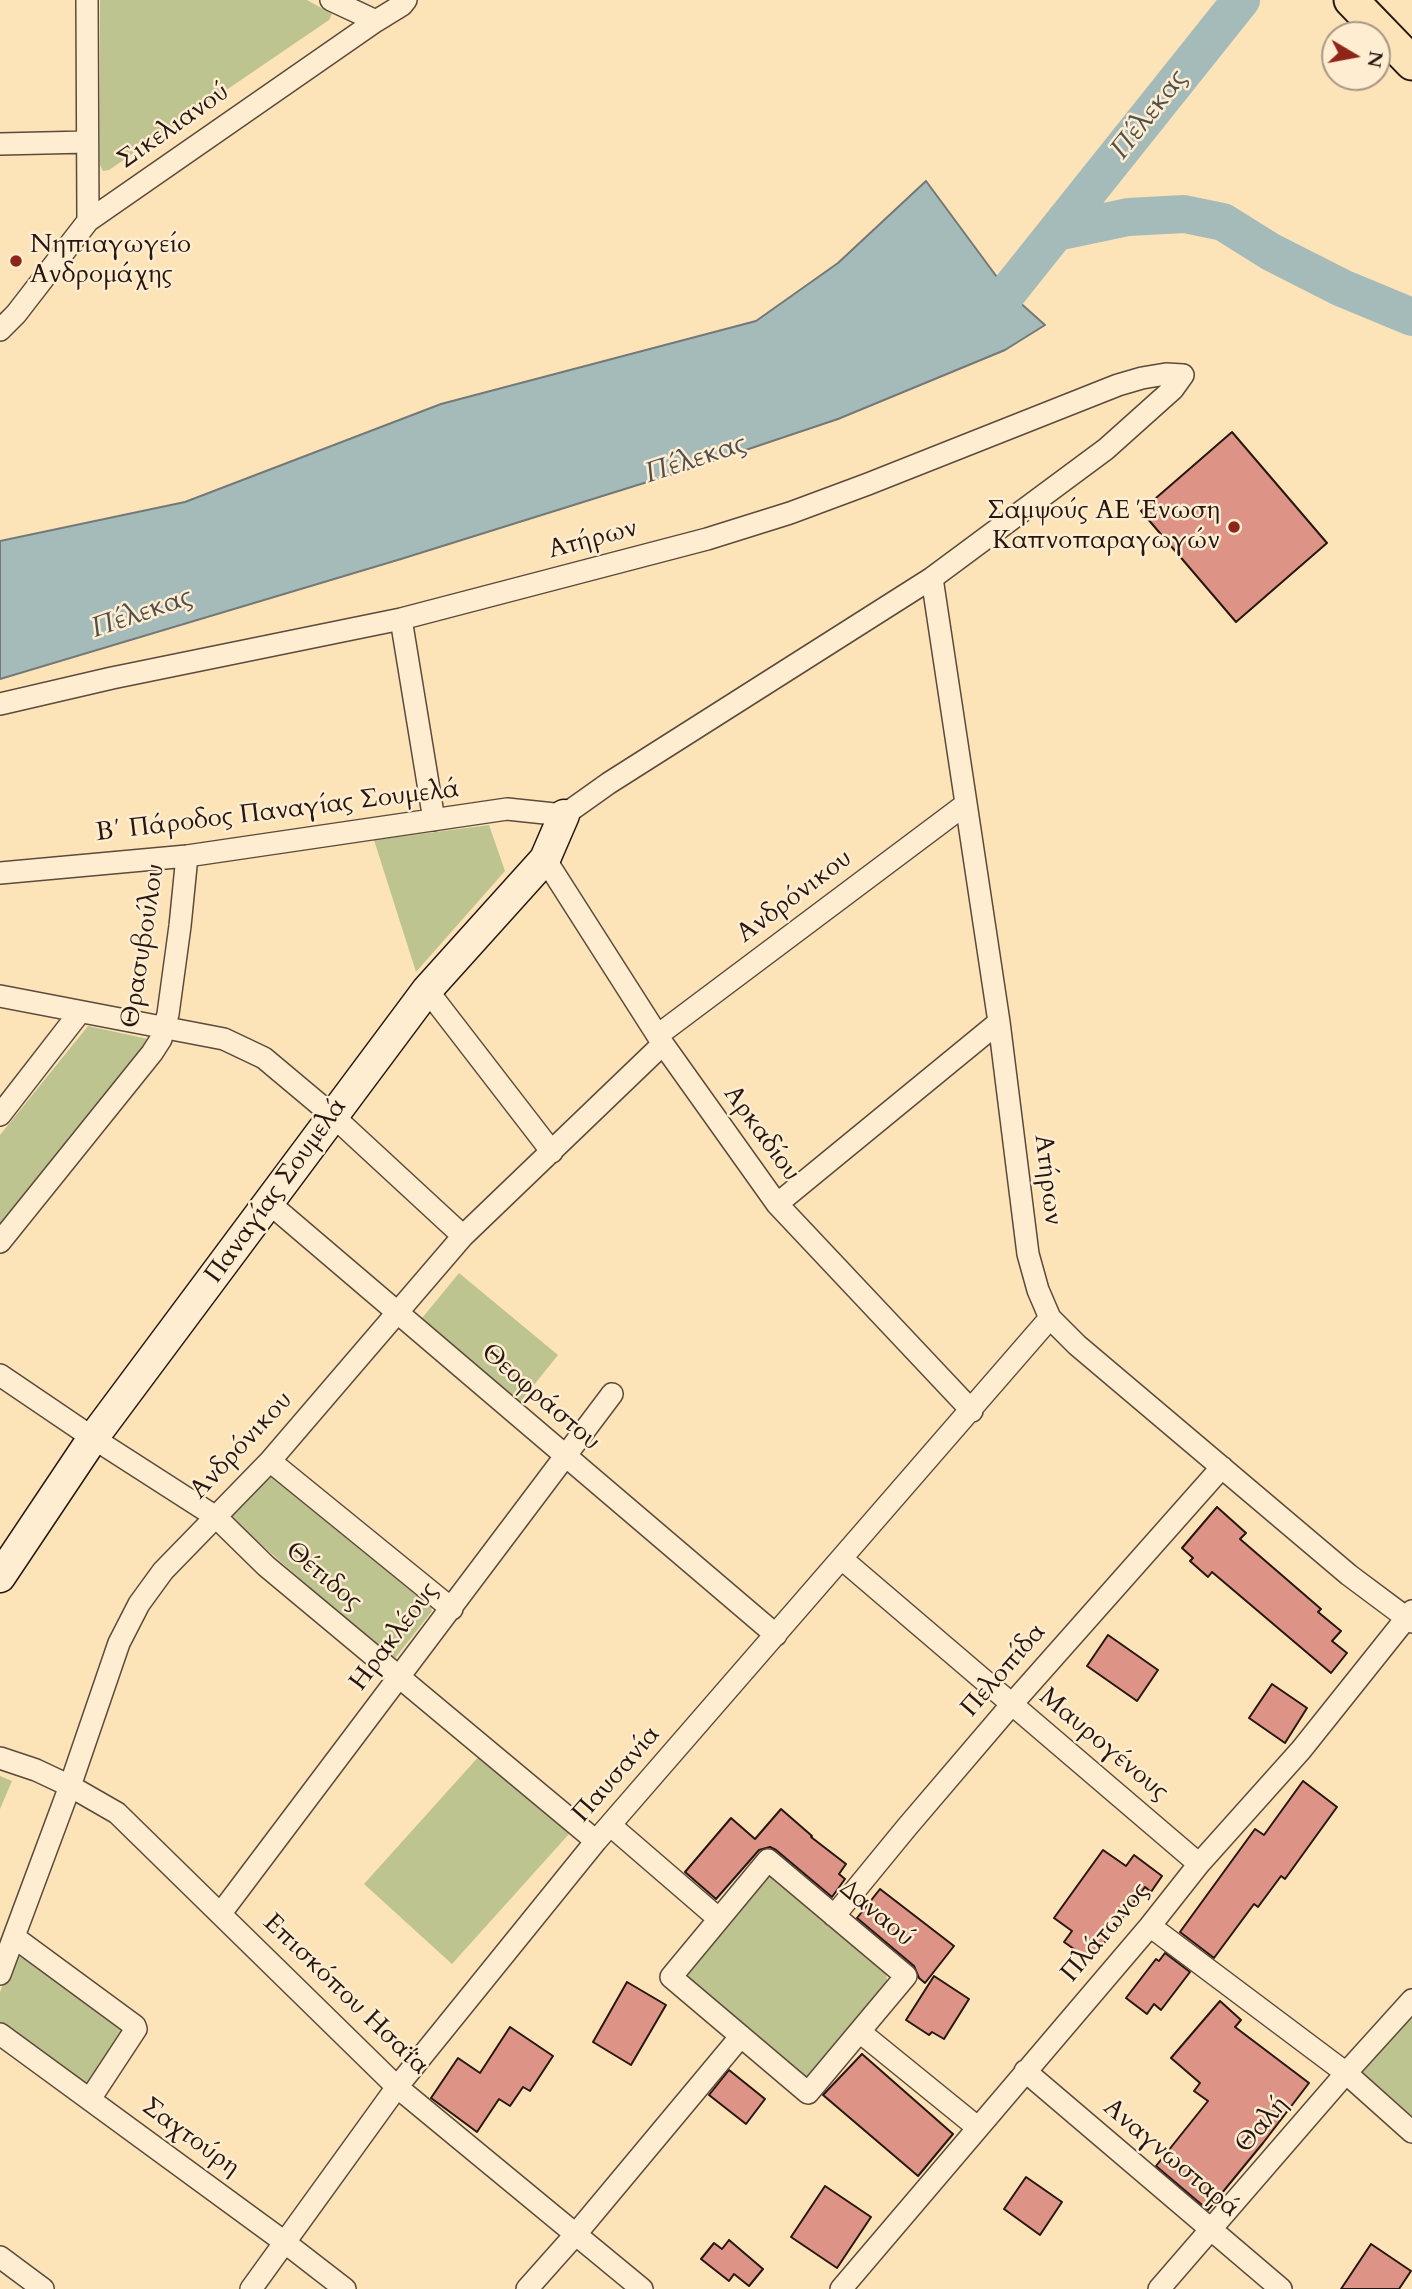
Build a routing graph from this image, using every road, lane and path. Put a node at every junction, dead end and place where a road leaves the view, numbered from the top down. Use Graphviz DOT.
graph roads {
  1 [pos="87,0"];
  2 [pos="331,0"];
  3 [pos="406,0"];
  4 [pos="1351,0"];
  5 [pos="376,21"];
  6 [pos="1412,63"];
  7 [pos="87,142"];
  8 [pos="0,144"];
  9 [pos="88,221"];
  10 [pos="0,330"];
  11 [pos="932,578"];
  12 [pos="401,619"];
  13 [pos="0,704"];
  14 [pos="966,804"];
  15 [pos="564,814"];
  16 [pos="434,820"];
  17 [pos="187,856"];
  18 [pos="545,859"];
  19 [pos="0,873"];
  20 [pos="427,990"];
  21 [pos="0,996"];
  22 [pos="79,1012"];
  23 [pos="999,1021"];
  24 [pos="165,1028"];
  25 [pos="660,1039"];
  26 [pos="0,1115"];
  27 [pos="332,1115"];
  28 [pos="552,1152"];
  29 [pos="269,1203"];
  30 [pos="777,1204"];
  31 [pos="463,1236"];
  32 [pos="0,1242"];
  33 [pos="398,1313"];
  34 [pos="1050,1318"];
  35 [pos="0,1374"];
  36 [pos="612,1394"];
  37 [pos="972,1411"];
  38 [pos="93,1438"];
  39 [pos="566,1458"];
  40 [pos="270,1461"];
  41 [pos="1222,1467"];
  42 [pos="216,1517"];
  43 [pos="842,1559"];
  44 [pos="0,1577"];
  45 [pos="452,1609"];
  46 [pos="1410,1617"];
  47 [pos="776,1635"];
  48 [pos="399,1678"];
  49 [pos="1012,1704"];
  50 [pos="0,1758"];
  51 [pos="70,1786"];
  52 [pos="610,1825"];
  53 [pos="596,1841"];
  54 [pos="1199,1864"];
  55 [pos="220,1913"];
  56 [pos="834,1916"];
  57 [pos="719,1919"];
  58 [pos="1150,1926"];
  59 [pos="14,1937"];
  60 [pos="0,1974"];
  61 [pos="1411,2002"];
  62 [pos="860,2032"];
  63 [pos="0,2034"];
  64 [pos="741,2036"];
  65 [pos="1025,2071"];
  66 [pos="1346,2073"];
  67 [pos="397,2087"];
  68 [pos="89,2099"];
  69 [pos="977,2127"];
  70 [pos="1412,2132"];
  71 [pos="1209,2229"];
  72 [pos="575,2235"];
  73 [pos="283,2241"];
  74 [pos="0,2257"];
  75 [pos="18,2282"];
  76 [pos="43,2289"];
  77 [pos="251,2289"];
  78 [pos="345,2289"];
  79 [pos="527,2289"];
  80 [pos="642,2289"];
  81 [pos="841,2289"];
  82 [pos="1159,2289"];
  83 [pos="1281,2289"];
  1 -- 7 [label="street"];
  2 -- 5 [label="street"];
  3 -- 5 [label="street, Σικελιανού"];
  4 -- 6 [label="main road"];
  5 -- 9 [label="street, Σικελιανού"];
  7 -- 8 [label="street"];
  7 -- 9 [label="street"];
  9 -- 10 [label="street, Σικελιανού"];
  11 -- 12 [label="street, Ατήρων"];
  11 -- 14 [label="street, Ατήρων"];
  11 -- 15 [label="street"];
  12 -- 13 [label="street, Ατήρων"];
  12 -- 16 [label="street"];
  14 -- 23 [label="street, Ατήρων"];
  14 -- 25 [label="street, Ανδρόνικου"];
  15 -- 16 [label="street, Β΄ Πάροδος Παναγίας Σουμελά"];
  15 -- 18 [label="street, Παναγίας Σουμελά"];
  16 -- 17 [label="street, Β΄ Πάροδος Παναγίας Σουμελά"];
  17 -- 19 [label="street, Β΄ Πάροδος Παναγίας Σουμελά"];
  17 -- 24 [label="street, Θρασυβούλου"];
  18 -- 20 [label="street, Παναγίας Σουμελά"];
  18 -- 25 [label="street, Αρκαδίου"];
  20 -- 27 [label="street, Παναγίας Σουμελά"];
  20 -- 28 [label="street"];
  21 -- 22 [label="street"];
  22 -- 24 [label="street"];
  22 -- 26 [label="street"];
  23 -- 30 [label="street"];
  23 -- 34 [label="street, Ατήρων"];
  24 -- 27 [label="street"];
  24 -- 32 [label="street, Θρασυβούλου"];
  25 -- 28 [label="street, Ανδρόνικου"];
  25 -- 30 [label="street, Αρκαδίου"];
  27 -- 29 [label="street, Παναγίας Σουμελά"];
  27 -- 31 [label="street"];
  28 -- 31 [label="street, Ανδρόνικου"];
  29 -- 33 [label="street, Θεοφράστου"];
  29 -- 38 [label="street, Παναγίας Σουμελά"];
  30 -- 37 [label="street, Αρκαδίου"];
  31 -- 33 [label="street, Ανδρόνικου"];
  33 -- 39 [label="street, Θεοφράστου"];
  33 -- 40 [label="street, Ανδρόνικου"];
  34 -- 37 [label="street, Παυσανία"];
  34 -- 41 [label="street, Ατήρων"];
  35 -- 38 [label="street, Θέτιδος"];
  36 -- 39 [label="street, Ηρακλέους"];
  37 -- 43 [label="street, Παυσανία"];
  38 -- 42 [label="street, Θέτιδος"];
  38 -- 44 [label="street, Παναγίας Σουμελά"];
  39 -- 45 [label="street, Ηρακλέους"];
  39 -- 47 [label="street, Θεοφράστου"];
  40 -- 42 [label="street, Ανδρόνικου"];
  40 -- 45 [label="street"];
  41 -- 46 [label="street, Ατήρων"];
  41 -- 49 [label="street, Πελοπίδα"];
  42 -- 48 [label="street, Θέτιδος"];
  42 -- 51 [label="street, Ανδρόνικου"];
  43 -- 47 [label="street, Παυσανία"];
  43 -- 49 [label="street, Μαυρογένους"];
  45 -- 48 [label="street, Ηρακλέους"];
  46 -- 54 [label="street, Πλάτωνος"];
  47 -- 52 [label="street, Παυσανία"];
  48 -- 53 [label="street, Θέτιδος"];
  48 -- 55 [label="street, Ηρακλέους"];
  49 -- 54 [label="street, Μαυρογένους"];
  49 -- 56 [label="street, Πελοπίδα"];
  50 -- 51 [label="street, Επισκόπου Ησαΐα"];
  51 -- 55 [label="street, Επισκόπου Ησαΐα"];
  51 -- 59 [label="street, Ανδρόνικου"];
  52 -- 53 [label="street, Παυσανία"];
  52 -- 57 [label="street"];
  53 -- 67 [label="street, Παυσανία"];
  54 -- 58 [label="street, Πλάτωνος"];
  55 -- 67 [label="street, Επισκόπου Ησαΐα"];
  56 -- 57 [label="street, Δαναού"];
  56 -- 62 [label="street, Δαναού"];
  57 -- 64 [label="street, Δαναού"];
  58 -- 65 [label="street, Πλάτωνος"];
  58 -- 66 [label="street"];
  59 -- 60 [label="street, Ανδρόνικου"];
  59 -- 68 [label="street"];
  61 -- 66 [label="street, Θαλή"];
  62 -- 64 [label="street, Δαναού"];
  62 -- 69 [label="street"];
  63 -- 68 [label="street, Σαχτούρη"];
  64 -- 72 [label="street"];
  65 -- 69 [label="street, Πλάτωνος"];
  65 -- 71 [label="street, Αναγνωσταρά"];
  66 -- 70 [label="street"];
  66 -- 71 [label="street, Θαλή"];
  67 -- 72 [label="street, Επισκόπου Ησαΐα"];
  67 -- 73 [label="street, Παυσανία"];
  68 -- 73 [label="street, Σαχτούρη"];
  69 -- 81 [label="street, Πλάτωνος"];
  71 -- 82 [label="street, Θαλή"];
  71 -- 83 [label="street, Αναγνωσταρά"];
  72 -- 79 [label="street"];
  72 -- 80 [label="street, Επισκόπου Ησαΐα"];
  73 -- 77 [label="street, Παυσανία"];
  73 -- 78 [label="street, Σαχτούρη"];
  74 -- 75 [label="street"];
  75 -- 76 [label="street"];
}
